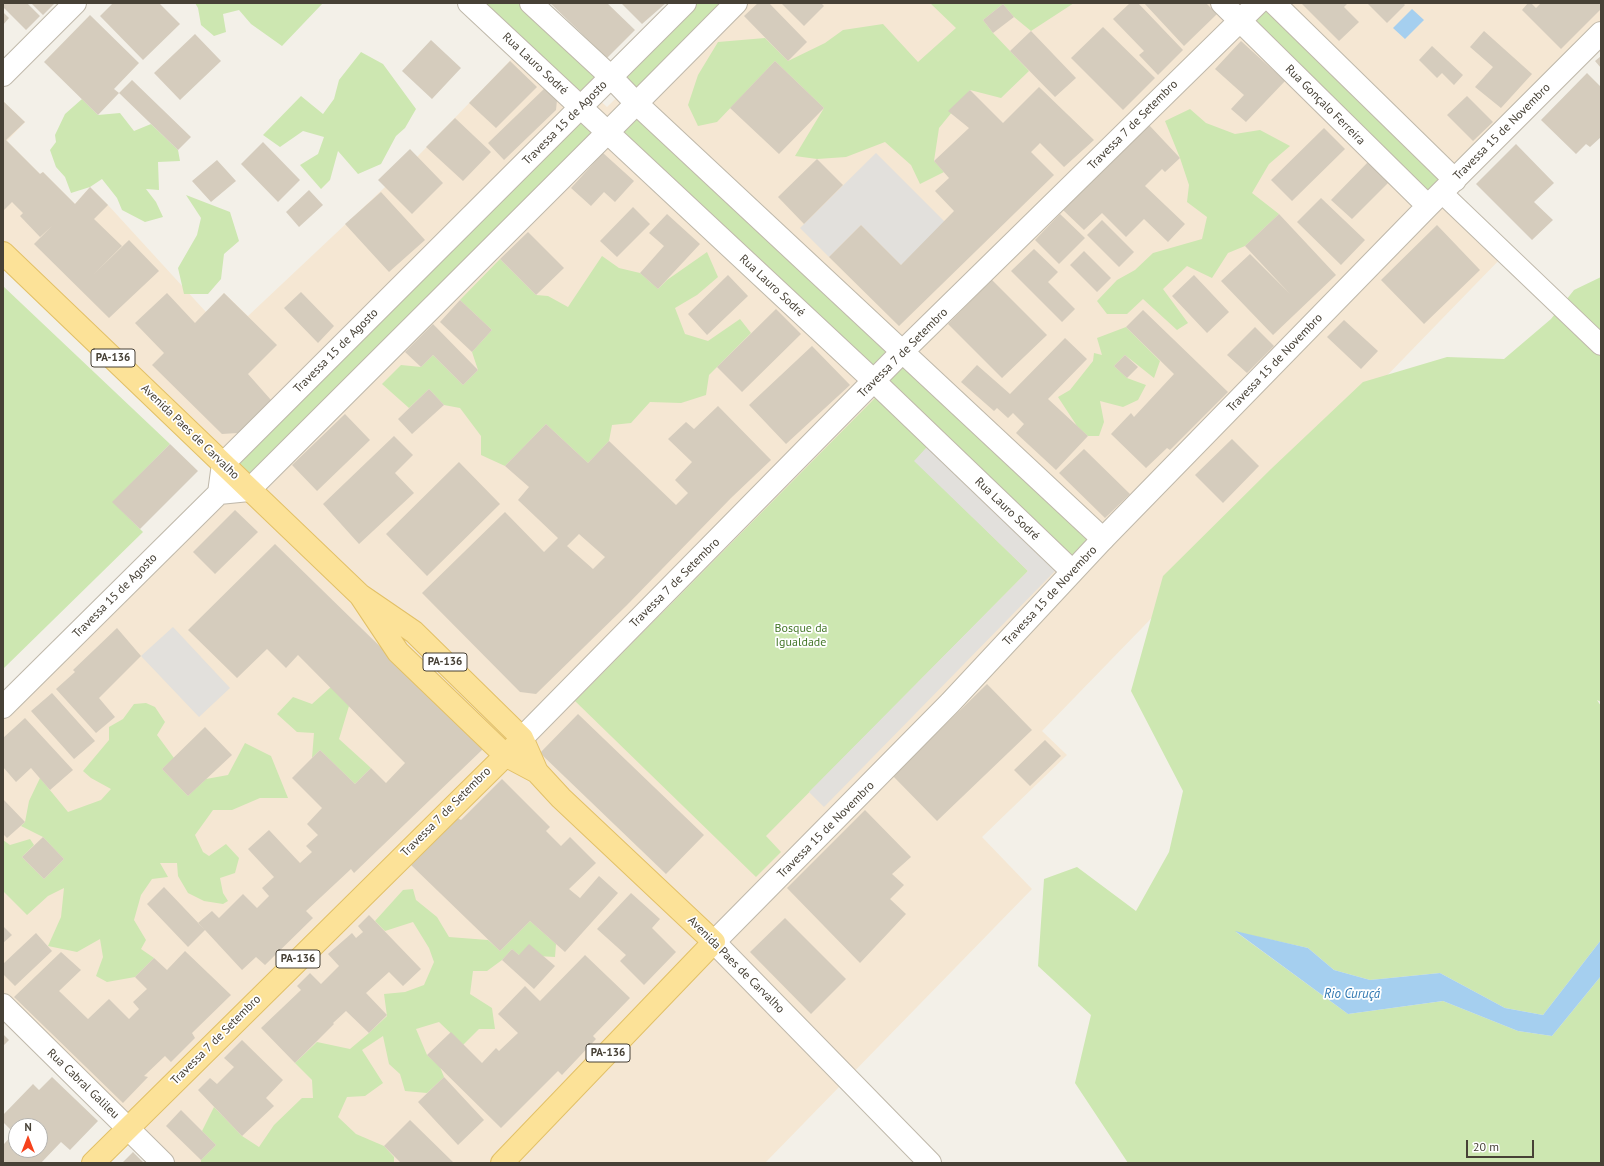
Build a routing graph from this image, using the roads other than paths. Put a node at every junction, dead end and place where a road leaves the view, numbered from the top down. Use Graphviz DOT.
graph roads {
  1 [pos="75,3"];
  2 [pos="469,3"];
  3 [pos="531,3"];
  4 [pos="685,3"];
  5 [pos="736,3"];
  6 [pos="1222,3"];
  7 [pos="1258,3"];
  8 [pos="1274,3"];
  9 [pos="1239,21"];
  10 [pos="1601,33"];
  11 [pos="3,75"];
  12 [pos="611,77"];
  13 [pos="636,103"];
  14 [pos="582,107"];
  15 [pos="607,133"];
  16 [pos="1441,193"];
  17 [pos="3,252"];
  18 [pos="1601,345"];
  19 [pos="903,351"];
  20 [pos="875,382"];
  21 [pos="223,464"];
  22 [pos="249,490"];
  23 [pos="219,493"];
  24 [pos="1103,539"];
  25 [pos="1072,571"];
  26 [pos="360,595"];
  27 [pos="3,707"];
  28 [pos="522,738"];
  29 [pos="505,755"];
  30 [pos="537,772"];
  31 [pos="714,942"];
  32 [pos="3,1005"];
  33 [pos="128,1128"];
  34 [pos="93,1163"];
  35 [pos="163,1163"];
  36 [pos="502,1163"];
  37 [pos="930,1163"];
  1 -- 11 [label="street"];
  2 -- 14 [label="street, Rua Lauro Sodré"];
  3 -- 12 [label="street"];
  4 -- 12 [label="street, Travessa 15 de Agosto"];
  5 -- 13 [label="street"];
  6 -- 9 [label="street, Rua Gonçalo Ferreira"];
  7 -- 9 [label="street, Travessa 7 de Setembro"];
  8 -- 16 [label="street"];
  9 -- 16 [label="street, Rua Gonçalo Ferreira"];
  9 -- 19 [label="street, Travessa 7 de Setembro"];
  10 -- 16 [label="street, Travessa 15 de Novembro"];
  12 -- 13 [label="street"];
  12 -- 14 [label="street, Travessa 15 de Agosto"];
  13 -- 15 [label="street"];
  13 -- 19 [label="street"];
  14 -- 15 [label="street, Rua Lauro Sodré"];
  14 -- 21 [label="street, Travessa 15 de Agosto"];
  15 -- 20 [label="street, Rua Lauro Sodré"];
  15 -- 22 [label="street"];
  16 -- 18 [label="street"];
  16 -- 24 [label="street, Travessa 15 de Novembro"];
  17 -- 21 [label="main road, Avenida Paes de Carvalho / PA-136"];
  19 -- 20 [label="street, Travessa 7 de Setembro"];
  19 -- 24 [label="street"];
  20 -- 25 [label="street, Rua Lauro Sodré"];
  20 -- 28 [label="street, Travessa 7 de Setembro"];
  21 -- 22 [label="main road, Avenida Paes de Carvalho / PA-136"];
  21 -- 23 [label="street"];
  22 -- 23 [label="street"];
  22 -- 26 [label="main road, Avenida Paes de Carvalho / PA-136"];
  23 -- 27 [label="street, Travessa 15 de Agosto"];
  24 -- 25 [label="street, Travessa 15 de Novembro"];
  25 -- 31 [label="street, Travessa 15 de Novembro"];
  26 -- 28 [label="main road, Avenida Paes de Carvalho / PA-136"];
  26 -- 29 [label="main road, Avenida Paes de Carvalho / PA-136"];
  28 -- 29 [label="main road, Travessa 7 de Setembro / PA-136"];
  28 -- 30 [label="main road, Avenida Paes de Carvalho / PA-136"];
  29 -- 30 [label="main road, Avenida Paes de Carvalho / PA-136"];
  29 -- 33 [label="main road, Travessa 7 de Setembro / PA-136"];
  30 -- 31 [label="main road, Avenida Paes de Carvalho / PA-136"];
  31 -- 36 [label="main road, Travessa 15 de Novembro / PA-136"];
  31 -- 37 [label="street, Avenida Paes de Carvalho"];
  32 -- 33 [label="street, Rua Cabral Galileu"];
  33 -- 34 [label="main road, Travessa 7 de Setembro / PA-136"];
  33 -- 35 [label="street, Rua Cabral Galileu"];
}
